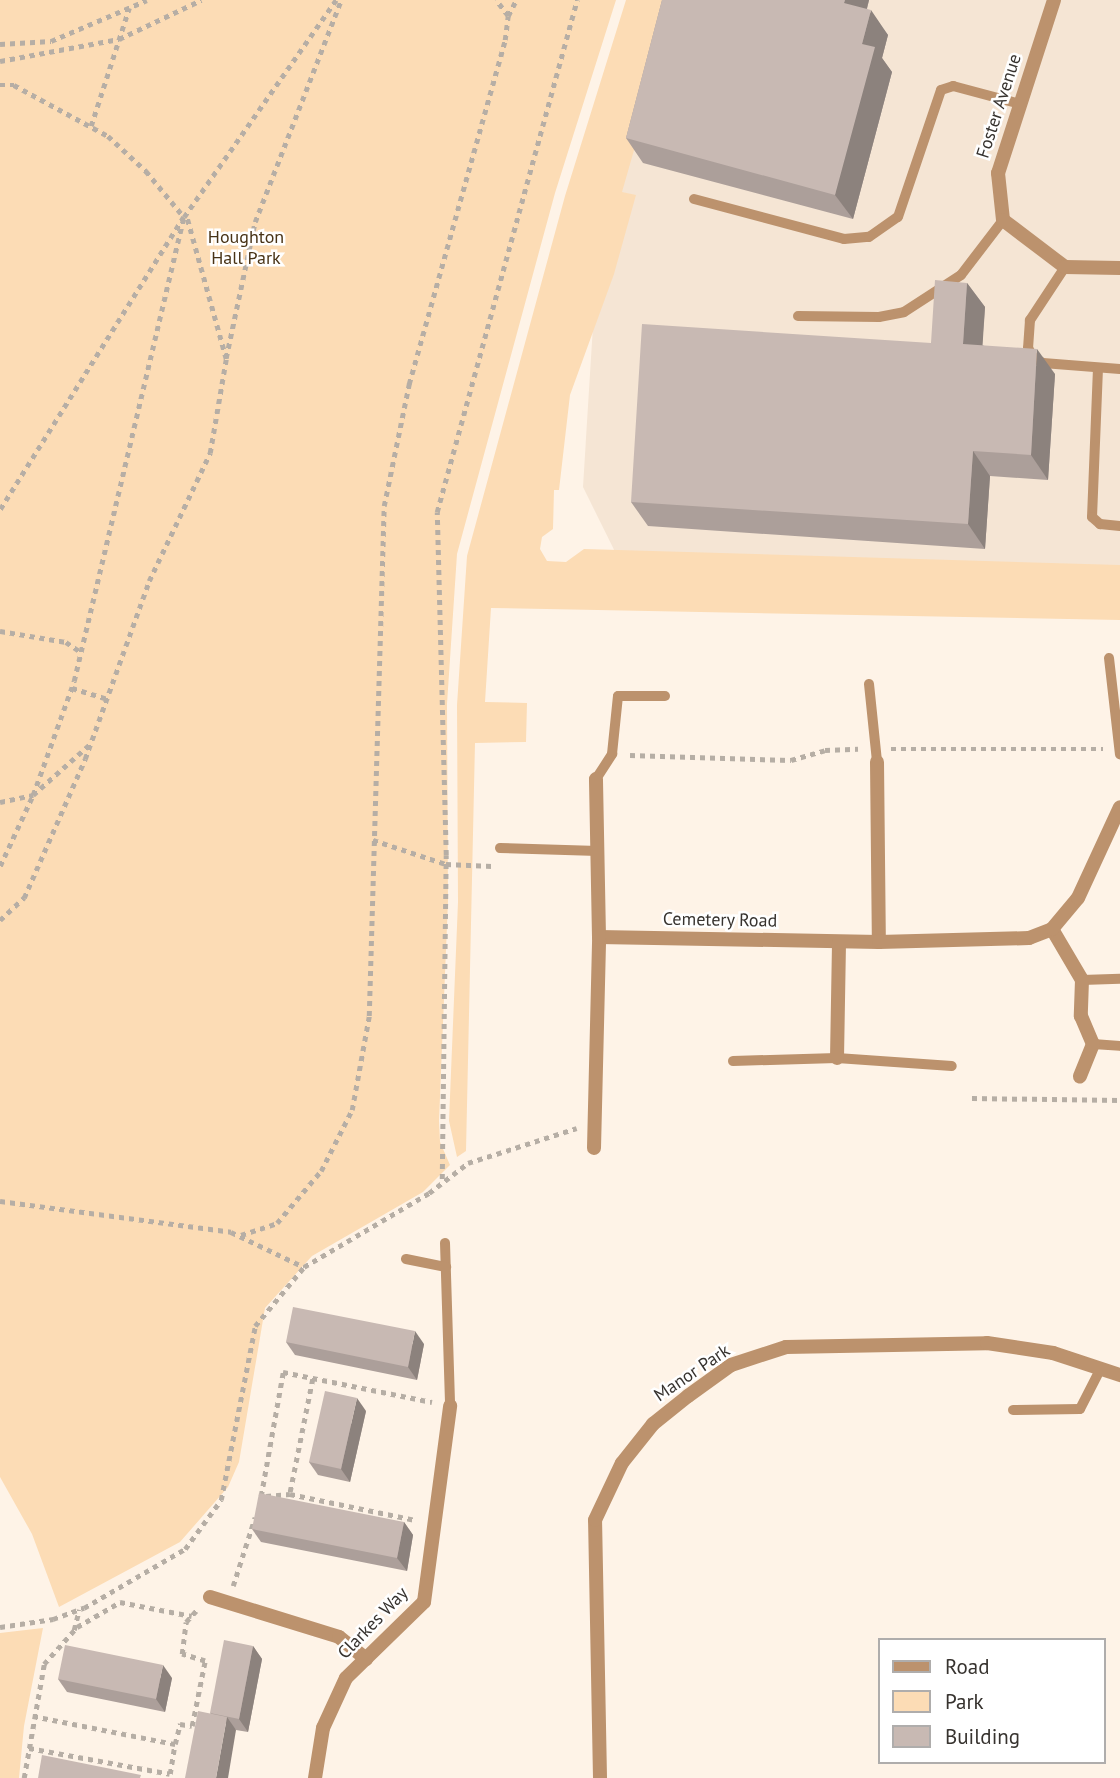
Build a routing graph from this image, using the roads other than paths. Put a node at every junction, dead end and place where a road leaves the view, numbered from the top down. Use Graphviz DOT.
graph roads {
  1 [pos="1054,0"];
  2 [pos="1020,104"];
  3 [pos="694,199"];
  4 [pos="1003,220"];
  5 [pos="1065,267"];
  6 [pos="1120,268"];
  7 [pos="799,316"];
  8 [pos="1098,368"];
  9 [pos="1120,369"];
  10 [pos="1120,526"];
  11 [pos="1109,658"];
  12 [pos="869,684"];
  13 [pos="665,696"];
  14 [pos="1120,754"];
  15 [pos="877,762"];
  16 [pos="596,779"];
  17 [pos="1120,807"];
  18 [pos="500,848"];
  19 [pos="598,851"];
  20 [pos="1052,929"];
  21 [pos="600,937"];
  22 [pos="839,942"];
  23 [pos="879,942"];
  24 [pos="1120,979"];
  25 [pos="1082,980"];
  26 [pos="1093,1044"];
  27 [pos="1120,1046"];
  28 [pos="837,1058"];
  29 [pos="733,1061"];
  30 [pos="952,1066"];
  31 [pos="1080,1076"];
  32 [pos="594,1148"];
  33 [pos="444,1243"];
  34 [pos="406,1259"];
  35 [pos="446,1267"];
  36 [pos="1101,1368"];
  37 [pos="1120,1375"];
  38 [pos="450,1406"];
  39 [pos="1013,1410"];
  40 [pos="210,1597"];
  41 [pos="366,1659"];
  42 [pos="315,1778"];
  43 [pos="600,1778"];
  1 -- 2 [label="street, Foster Avenue"];
  2 -- 3 [label="lane"];
  2 -- 4 [label="street, Foster Avenue"];
  4 -- 5 [label="street"];
  4 -- 7 [label="lane"];
  5 -- 6 [label="street"];
  5 -- 8 [label="lane"];
  8 -- 9 [label="lane"];
  8 -- 10 [label="lane"];
  11 -- 14 [label="lane"];
  12 -- 15 [label="lane"];
  13 -- 16 [label="lane"];
  15 -- 23 [label="street"];
  16 -- 19 [label="street"];
  17 -- 20 [label="street"];
  18 -- 19 [label="lane"];
  19 -- 21 [label="street"];
  20 -- 23 [label="street, Cemetery Road"];
  20 -- 25 [label="street"];
  21 -- 22 [label="street, Cemetery Road"];
  21 -- 32 [label="street"];
  22 -- 23 [label="street, Cemetery Road"];
  22 -- 28 [label="street"];
  24 -- 25 [label="lane"];
  25 -- 26 [label="street"];
  26 -- 27 [label="lane"];
  26 -- 31 [label="street"];
  28 -- 29 [label="lane"];
  28 -- 30 [label="lane"];
  33 -- 35 [label="lane"];
  34 -- 35 [label="lane"];
  35 -- 38 [label="lane"];
  36 -- 37 [label="street, Manor Park"];
  36 -- 39 [label="lane"];
  36 -- 43 [label="street, Manor Park"];
  38 -- 41 [label="street, Clarkes Way"];
  40 -- 41 [label="street"];
  41 -- 42 [label="street, Clarkes Way"];
}
